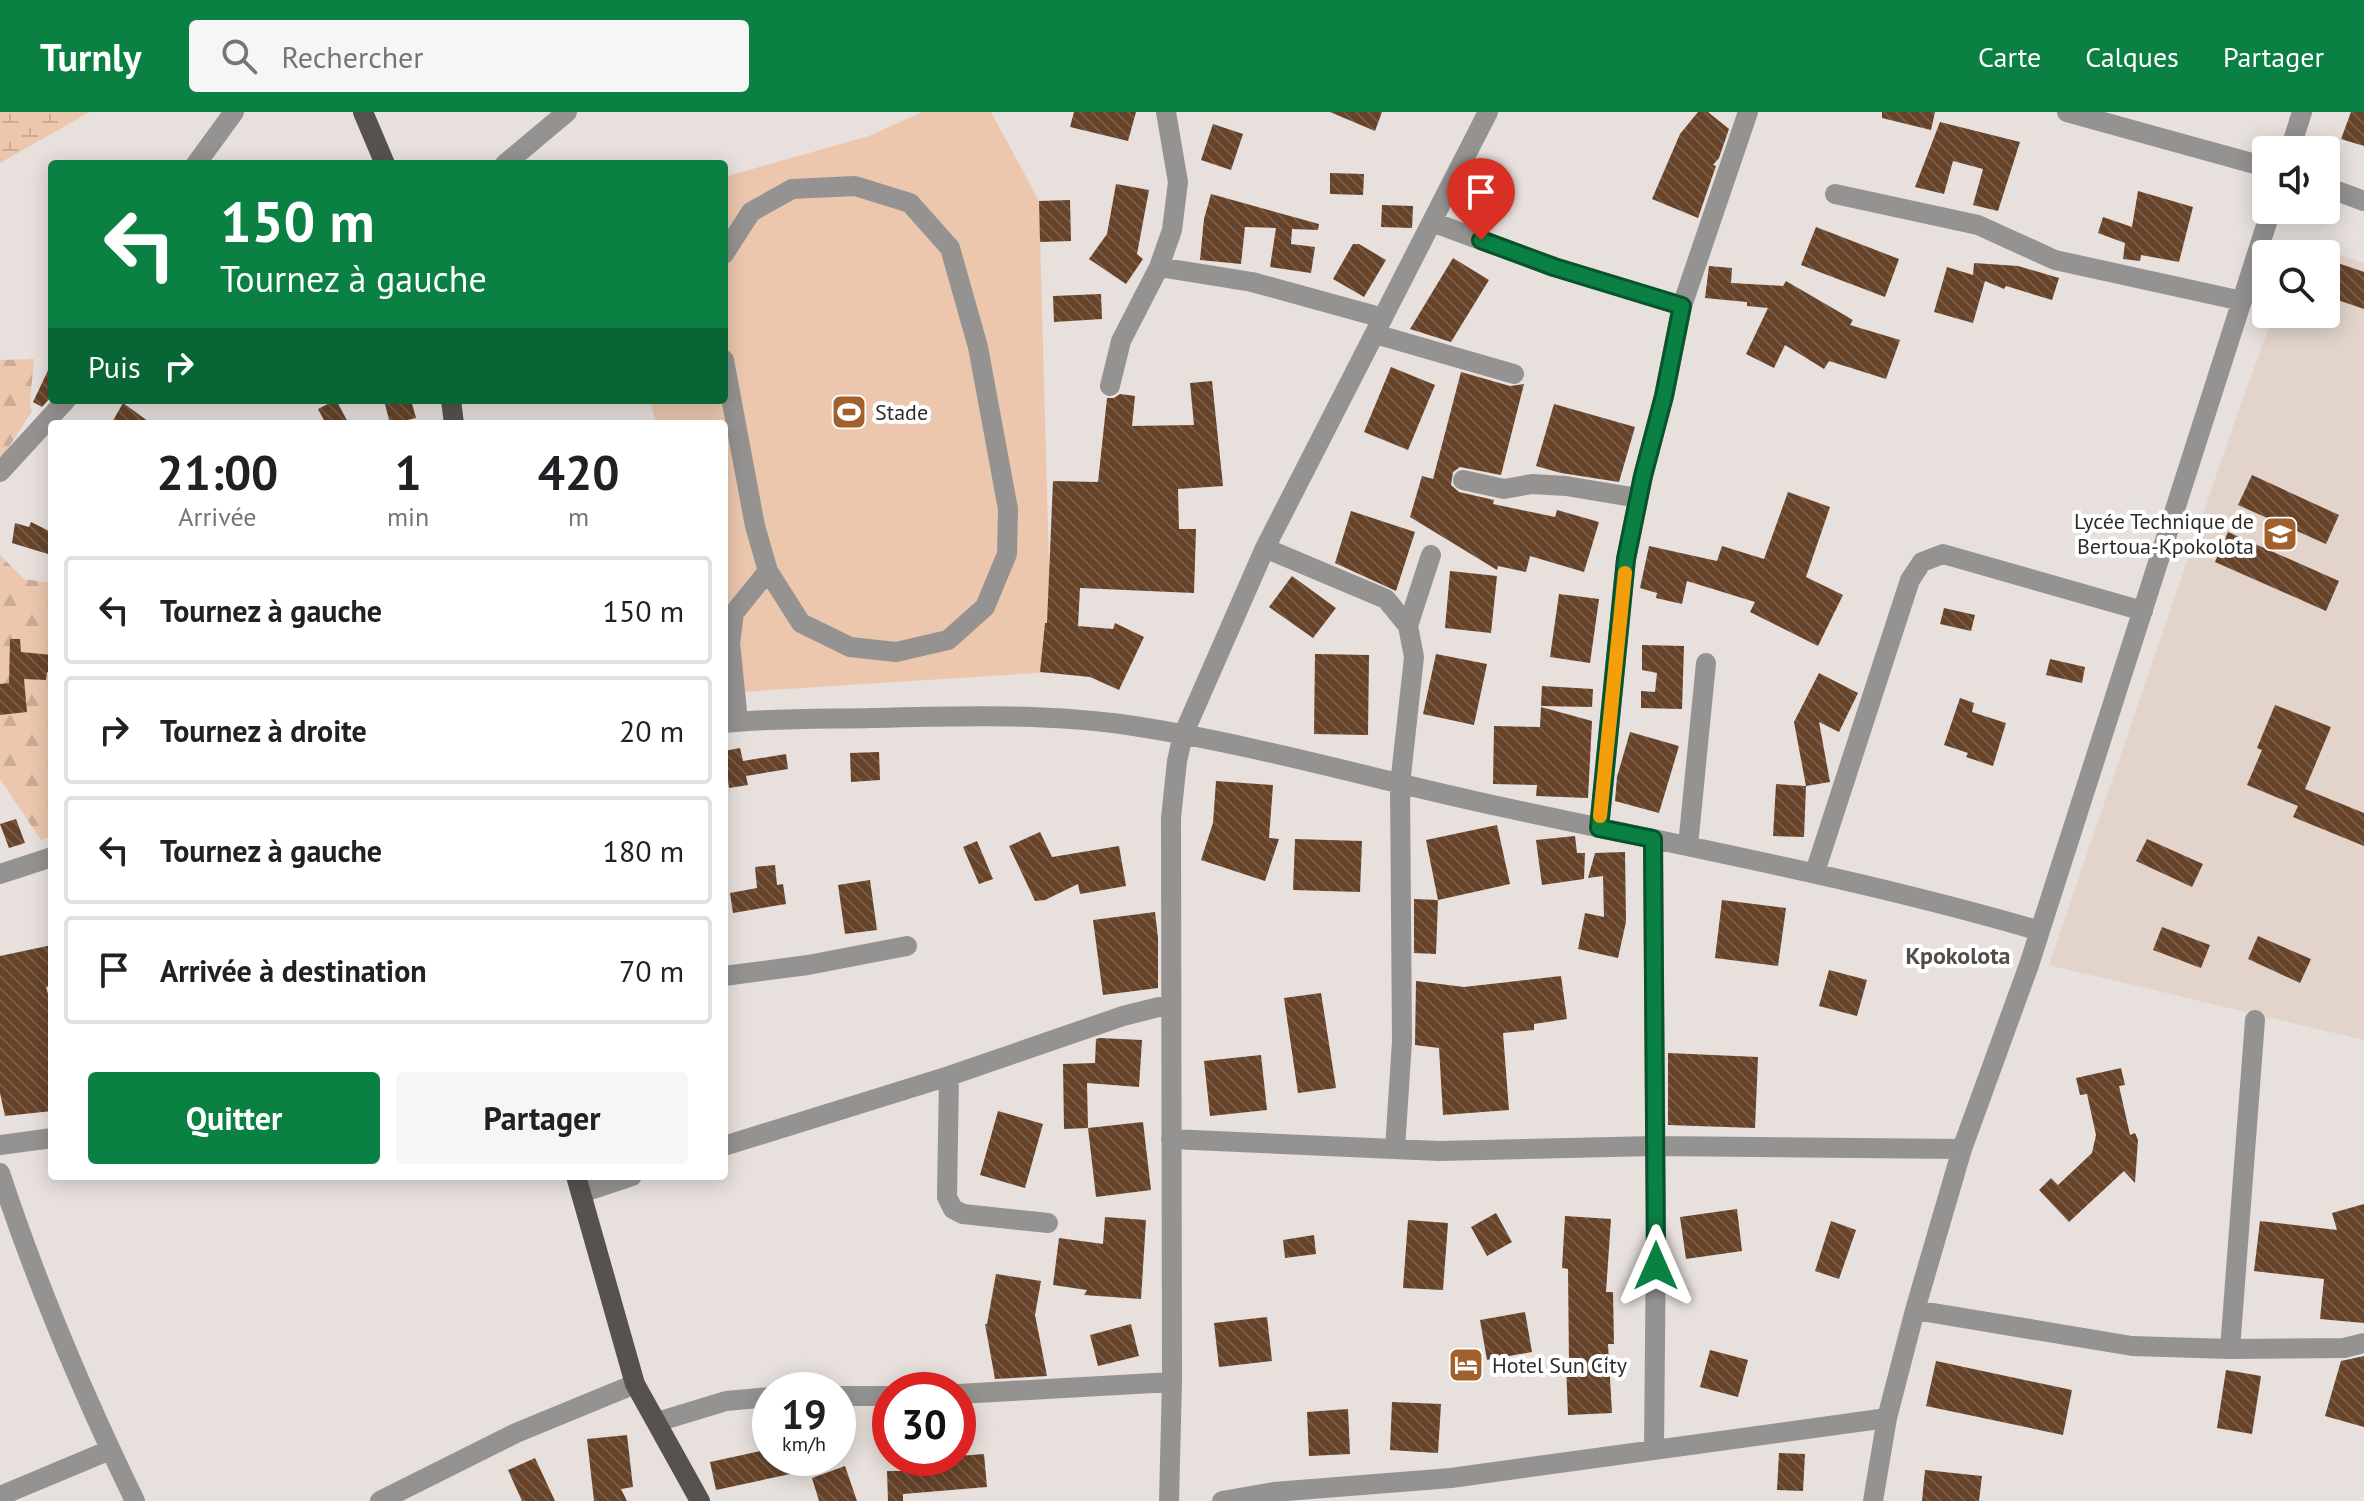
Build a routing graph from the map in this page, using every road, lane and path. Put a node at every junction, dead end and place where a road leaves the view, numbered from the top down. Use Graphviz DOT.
graph roads {
  1 [pos="234,112"];
  2 [pos="363,112"];
  3 [pos="567,112"];
  4 [pos="1166,112"];
  5 [pos="1488,112"];
  6 [pos="1748,112"];
  7 [pos="2067,112"];
  8 [pos="2302,112"];
  9 [pos="2294,136"];
  10 [pos="199,160"];
  11 [pos="383,160"];
  12 [pos="510,160"];
  13 [pos="2252,163"];
  14 [pos="2340,192"];
  15 [pos="1835,194"];
  16 [pos="2364,201"];
  17 [pos="1432,222"];
  18 [pos="2267,224"];
  19 [pos="728,248"];
  20 [pos="1159,267"];
  21 [pos="2242,301"];
  22 [pos="1682,306"];
  23 [pos="1379,326"];
  24 [pos="1514,374"];
  25 [pos="728,381"];
  26 [pos="1110,386"];
  27 [pos="62,404"];
  28 [pos="0,472"];
  29 [pos="1463,480"];
  30 [pos="1638,498"];
  31 [pos="1265,548"];
  32 [pos="1431,555"];
  33 [pos="768,571"];
  34 [pos="2143,611"];
  35 [pos="1408,626"];
  36 [pos="1706,663"];
  37 [pos="731,722"];
  38 [pos="1183,735"];
  39 [pos="1400,785"];
  40 [pos="1599,828"];
  41 [pos="1653,839"];
  42 [pos="1688,846"];
  43 [pos="48,858"];
  44 [pos="1815,872"];
  45 [pos="0,874"];
  46 [pos="2040,931"];
  47 [pos="907,946"];
  48 [pos="728,975"];
  49 [pos="1171,1004"];
  50 [pos="2255,1020"];
  51 [pos="949,1076"];
  52 [pos="48,1139"];
  53 [pos="1171,1139"];
  54 [pos="0,1145"];
  55 [pos="728,1145"];
  56 [pos="1655,1146"];
  57 [pos="1395,1149"];
  58 [pos="1962,1149"];
  59 [pos="0,1173"];
  60 [pos="605,1180"];
  61 [pos="578,1184"];
  62 [pos="1048,1223"];
  63 [pos="1915,1310"];
  64 [pos="2364,1343"];
  65 [pos="2230,1349"];
  66 [pos="1172,1382"];
  67 [pos="635,1384"];
  68 [pos="976,1393"];
  69 [pos="752,1399"];
  70 [pos="1887,1418"];
  71 [pos="657,1422"];
  72 [pos="110,1450"];
  73 [pos="1654,1450"];
  74 [pos="0,1496"];
  75 [pos="135,1501"];
  76 [pos="380,1501"];
  77 [pos="700,1501"];
  78 [pos="1169,1501"];
  79 [pos="1222,1501"];
  80 [pos="1873,1501"];
  1 -- 10 [label="street"];
  2 -- 11 [label="main road"];
  3 -- 12 [label="street"];
  4 -- 20 [label="street"];
  5 -- 17 [label="street"];
  6 -- 22 [label="street"];
  7 -- 13 [label="street"];
  8 -- 9 [label="street"];
  14 -- 16 [label="street"];
  15 -- 21 [label="street"];
  17 -- 22 [label="street"];
  17 -- 23 [label="street"];
  18 -- 21 [label="street"];
  19 -- 33 [label="street"];
  20 -- 23 [label="street"];
  20 -- 26 [label="street"];
  21 -- 34 [label="street"];
  22 -- 30 [label="street"];
  23 -- 24 [label="street"];
  23 -- 31 [label="street"];
  25 -- 33 [label="street"];
  27 -- 28 [label="street"];
  29 -- 30 [label="street"];
  30 -- 40 [label="street"];
  31 -- 35 [label="street"];
  31 -- 38 [label="street"];
  32 -- 35 [label="street"];
  33 -- 37 [label="street"];
  34 -- 44 [label="street"];
  34 -- 46 [label="street"];
  35 -- 39 [label="street"];
  36 -- 42 [label="street"];
  37 -- 38 [label="street"];
  38 -- 39 [label="street"];
  38 -- 49 [label="street"];
  39 -- 40 [label="street"];
  39 -- 57 [label="street"];
  40 -- 41 [label="street"];
  41 -- 42 [label="street"];
  41 -- 56 [label="street"];
  42 -- 44 [label="street"];
  43 -- 45 [label="street"];
  44 -- 46 [label="street"];
  46 -- 58 [label="street"];
  47 -- 48 [label="street"];
  49 -- 51 [label="street"];
  49 -- 53 [label="street"];
  50 -- 65 [label="street"];
  51 -- 55 [label="street"];
  51 -- 62 [label="street"];
  52 -- 54 [label="street"];
  53 -- 57 [label="street"];
  53 -- 66 [label="street"];
  56 -- 57 [label="street"];
  56 -- 58 [label="street"];
  56 -- 73 [label="street"];
  58 -- 63 [label="street"];
  59 -- 72 [label="street"];
  60 -- 61 [label="street"];
  61 -- 67 [label="main road"];
  63 -- 65 [label="street"];
  63 -- 70 [label="street"];
  64 -- 65 [label="street"];
  66 -- 68 [label="street"];
  66 -- 78 [label="street"];
  67 -- 71 [label="main road"];
  67 -- 76 [label="street"];
  69 -- 71 [label="street"];
  70 -- 73 [label="street"];
  70 -- 80 [label="street"];
  71 -- 77 [label="main road"];
  72 -- 74 [label="street"];
  72 -- 75 [label="street"];
  73 -- 79 [label="street"];
}
